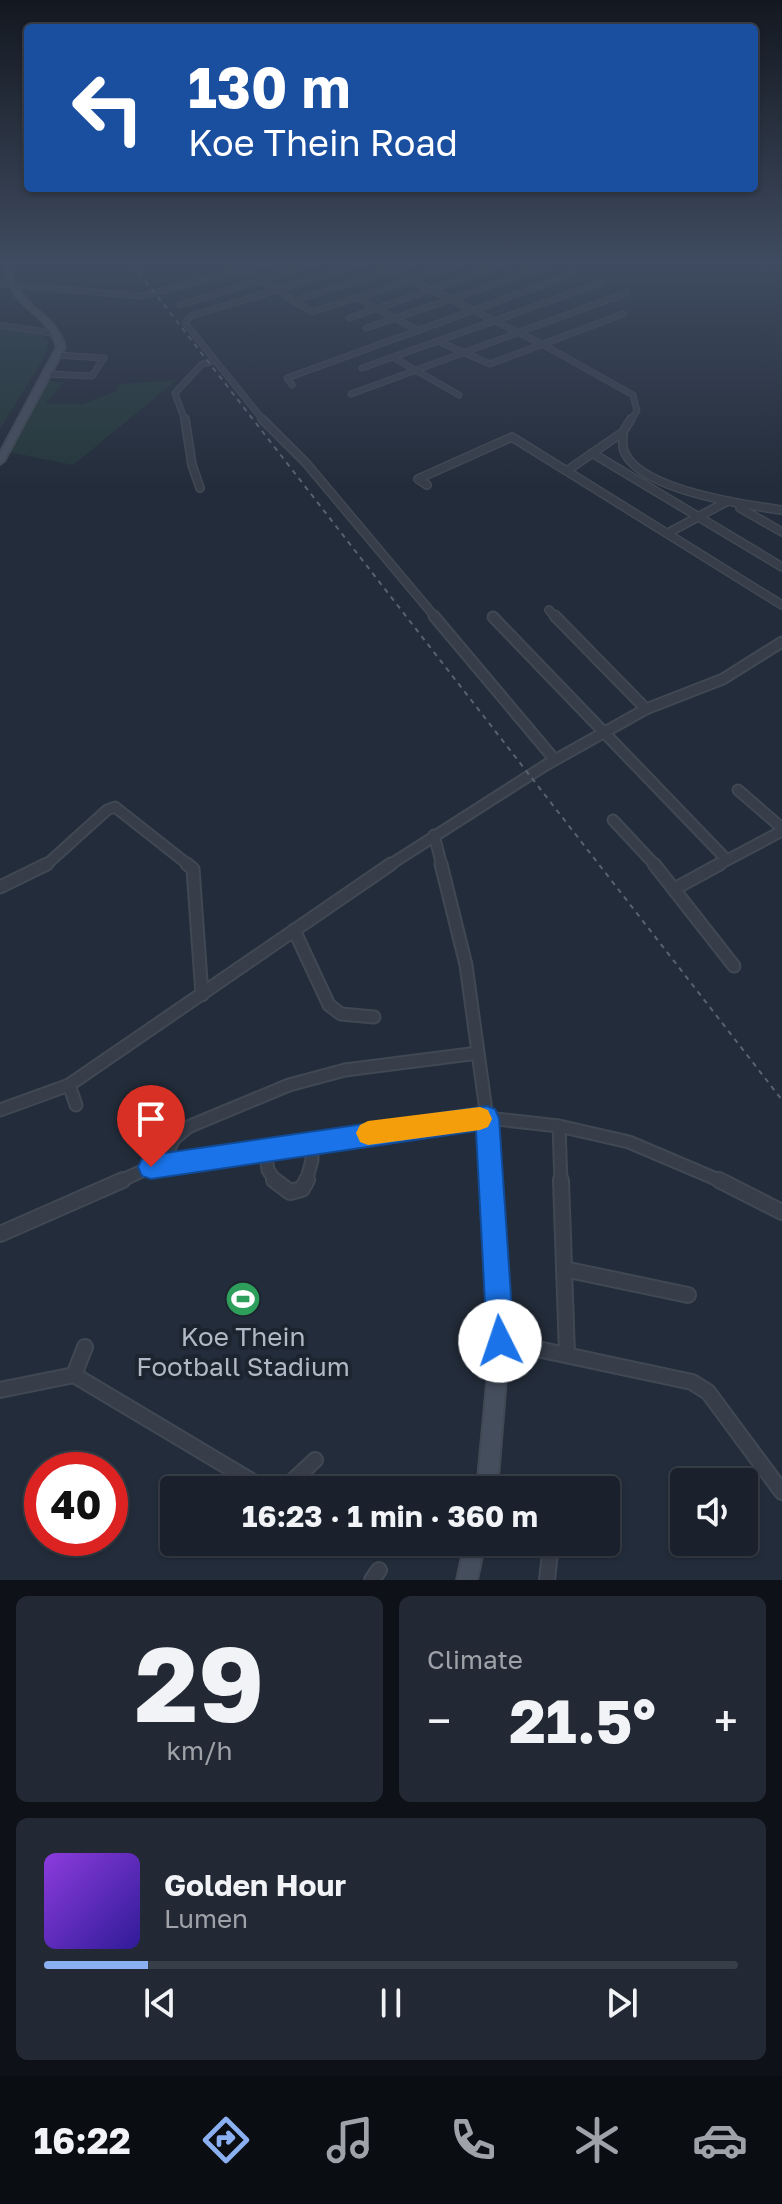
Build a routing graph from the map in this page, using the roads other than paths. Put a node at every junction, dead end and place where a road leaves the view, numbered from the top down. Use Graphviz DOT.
graph roads {
  1 [pos="54,339"];
  2 [pos="56,339"];
  3 [pos="197,339"];
  4 [pos="397,339"];
  5 [pos="449,339"];
  6 [pos="500,339"];
  7 [pos="531,339"];
  8 [pos="556,339"];
  9 [pos="440,342"];
  10 [pos="542,344"];
  11 [pos="462,353"];
  12 [pos="61,355"];
  13 [pos="396,359"];
  14 [pos="211,362"];
  15 [pos="362,368"];
  16 [pos="418,370"];
  17 [pos="50,374"];
  18 [pos="292,385"];
  19 [pos="351,394"];
  20 [pos="459,395"];
  21 [pos="623,432"];
  22 [pos="0,447"];
  23 [pos="592,453"];
  24 [pos="0,461"];
  25 [pos="568,470"];
  26 [pos="427,485"];
  27 [pos="200,488"];
  28 [pos="730,503"];
  29 [pos="782,510"];
  30 [pos="698,517"];
  31 [pos="782,532"];
  32 [pos="668,533"];
  33 [pos="782,567"];
  34 [pos="782,605"];
  35 [pos="549,610"];
  36 [pos="493,617"];
  37 [pos="782,642"];
  38 [pos="646,709"];
  39 [pos="601,732"];
  40 [pos="555,760"];
  41 [pos="738,790"];
  42 [pos="613,820"];
  43 [pos="781,830"];
  44 [pos="434,835"];
  45 [pos="726,859"];
  46 [pos="0,887"];
  47 [pos="676,888"];
  48 [pos="294,930"];
  49 [pos="734,966"];
  50 [pos="202,995"];
  51 [pos="374,1017"];
  52 [pos="478,1053"];
  53 [pos="69,1085"];
  54 [pos="76,1105"];
  55 [pos="0,1110"];
  56 [pos="487,1118"];
  57 [pos="559,1126"];
  58 [pos="311,1142"];
  59 [pos="265,1149"];
  60 [pos="160,1166"];
  61 [pos="782,1212"];
  62 [pos="0,1234"];
  63 [pos="564,1269"];
  64 [pos="688,1295"];
  65 [pos="500,1341"];
  66 [pos="85,1347"];
  67 [pos="567,1354"];
  68 [pos="74,1375"];
  69 [pos="0,1390"];
  70 [pos="315,1460"];
  71 [pos="488,1476"];
  72 [pos="782,1492"];
  73 [pos="472,1556"];
  74 [pos="550,1556"];
  75 [pos="467,1580"];
  76 [pos="547,1580"];
  1 -- 22 [label="main road"];
  2 -- 12 [label="main road"];
  3 -- 40 [label="street"];
  4 -- 18 [label="street"];
  5 -- 9 [label="street"];
  6 -- 11 [label="street"];
  7 -- 10 [label="street"];
  8 -- 10 [label="street"];
  9 -- 11 [label="street"];
  9 -- 13 [label="street"];
  10 -- 11 [label="street"];
  10 -- 21 [label="street"];
  11 -- 16 [label="street"];
  12 -- 17 [label="main road"];
  12 -- 17 [label="street"];
  13 -- 15 [label="street"];
  13 -- 16 [label="street"];
  14 -- 27 [label="street"];
  16 -- 19 [label="street"];
  16 -- 20 [label="street"];
  17 -- 24 [label="main road"];
  21 -- 23 [label="street"];
  21 -- 28 [label="street"];
  23 -- 25 [label="street"];
  23 -- 30 [label="street"];
  25 -- 26 [label="street"];
  25 -- 32 [label="street"];
  28 -- 29 [label="street"];
  28 -- 30 [label="street"];
  28 -- 31 [label="street"];
  30 -- 32 [label="street"];
  30 -- 33 [label="street"];
  32 -- 34 [label="street"];
  35 -- 38 [label="street"];
  36 -- 39 [label="street"];
  37 -- 38 [label="street"];
  38 -- 39 [label="street"];
  39 -- 40 [label="street"];
  39 -- 45 [label="street"];
  40 -- 44 [label="street"];
  41 -- 43 [label="street"];
  42 -- 47 [label="street"];
  43 -- 45 [label="street"];
  44 -- 48 [label="street"];
  44 -- 52 [label="street"];
  45 -- 47 [label="street"];
  46 -- 50 [label="street"];
  47 -- 49 [label="street"];
  48 -- 50 [label="street"];
  48 -- 51 [label="street"];
  50 -- 53 [label="street"];
  52 -- 56 [label="street"];
  52 -- 60 [label="street"];
  53 -- 54 [label="street"];
  53 -- 55 [label="street"];
  56 -- 57 [label="street"];
  56 -- 58 [label="street"];
  56 -- 65 [label="main road"];
  57 -- 61 [label="street"];
  57 -- 63 [label="street"];
  58 -- 59 [label="street"];
  58 -- 59 [label="street"];
  59 -- 60 [label="street"];
  60 -- 62 [label="street"];
  63 -- 64 [label="street"];
  63 -- 67 [label="street"];
  65 -- 67 [label="street"];
  65 -- 71 [label="main road"];
  66 -- 68 [label="street"];
  67 -- 72 [label="street"];
  68 -- 69 [label="street"];
  68 -- 70 [label="street"];
  73 -- 75 [label="main road"];
  74 -- 76 [label="street"];
}
